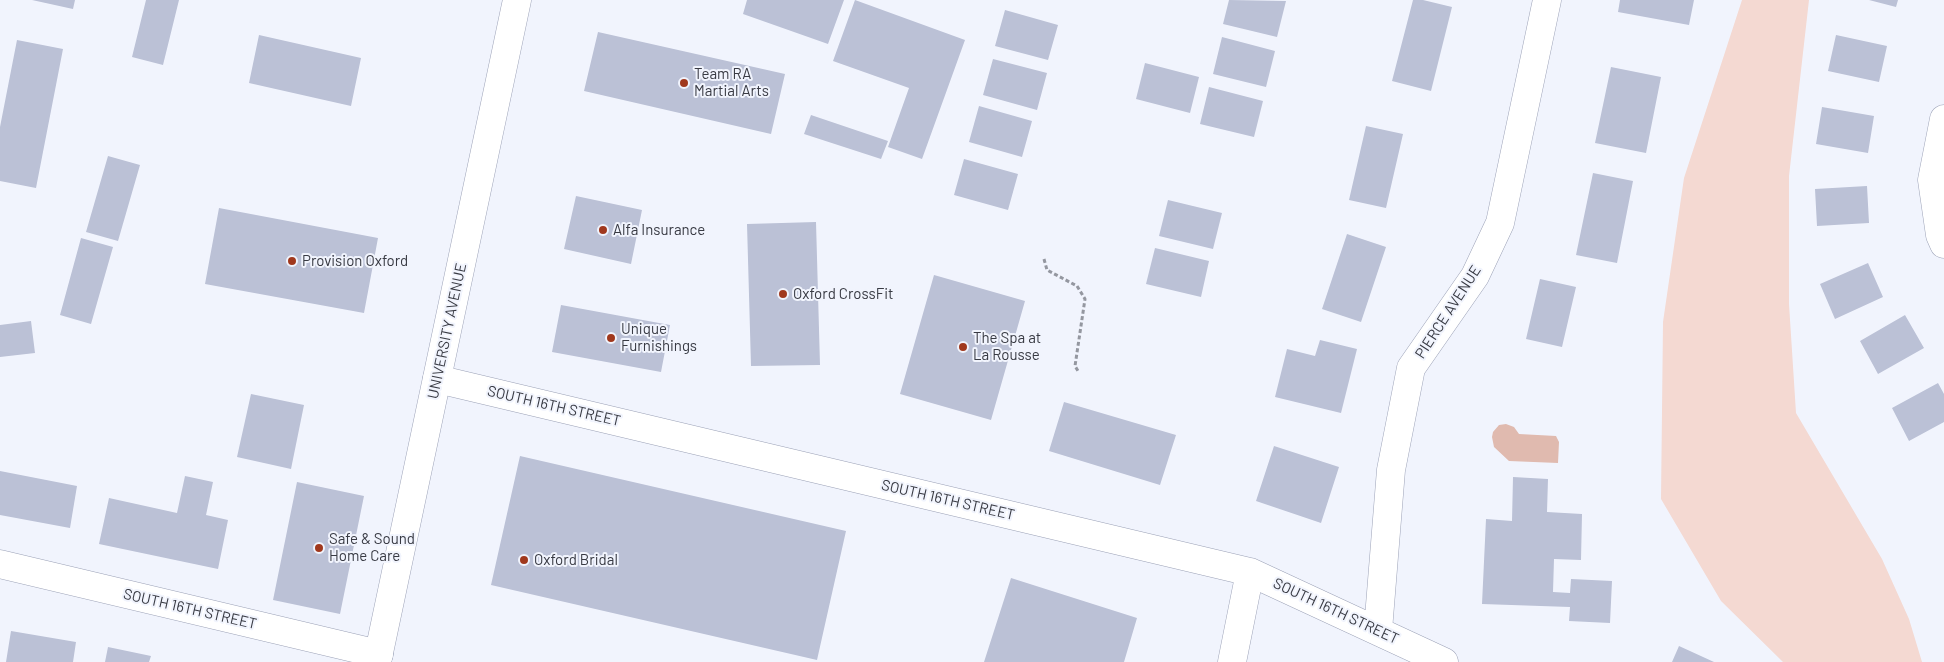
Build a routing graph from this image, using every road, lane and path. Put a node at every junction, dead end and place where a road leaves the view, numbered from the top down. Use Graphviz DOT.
graph roads {
  1 [pos="518,0"];
  2 [pos="1547,0"];
  3 [pos="1944,119"];
  4 [pos="1944,244"];
  5 [pos="1044,259"];
  6 [pos="1078,372"];
  7 [pos="437,379"];
  8 [pos="0,564"];
  9 [pos="1250,572"];
  10 [pos="1378,630"];
  11 [pos="378,658"];
  12 [pos="1232,662"];
  13 [pos="1444,662"];
  1 -- 7 [label="street, UNIVERSITY AVENUE"];
  2 -- 10 [label="street, PIERCE AVENUE"];
  3 -- 4 [label="street"];
  5 -- 6 [label="path"];
  7 -- 9 [label="street, SOUTH 16TH STREET"];
  7 -- 11 [label="street, UNIVERSITY AVENUE"];
  8 -- 11 [label="street, SOUTH 16TH STREET"];
  9 -- 10 [label="street, SOUTH 16TH STREET"];
  9 -- 12 [label="street"];
  10 -- 13 [label="street, SOUTH 16TH STREET"];
}
